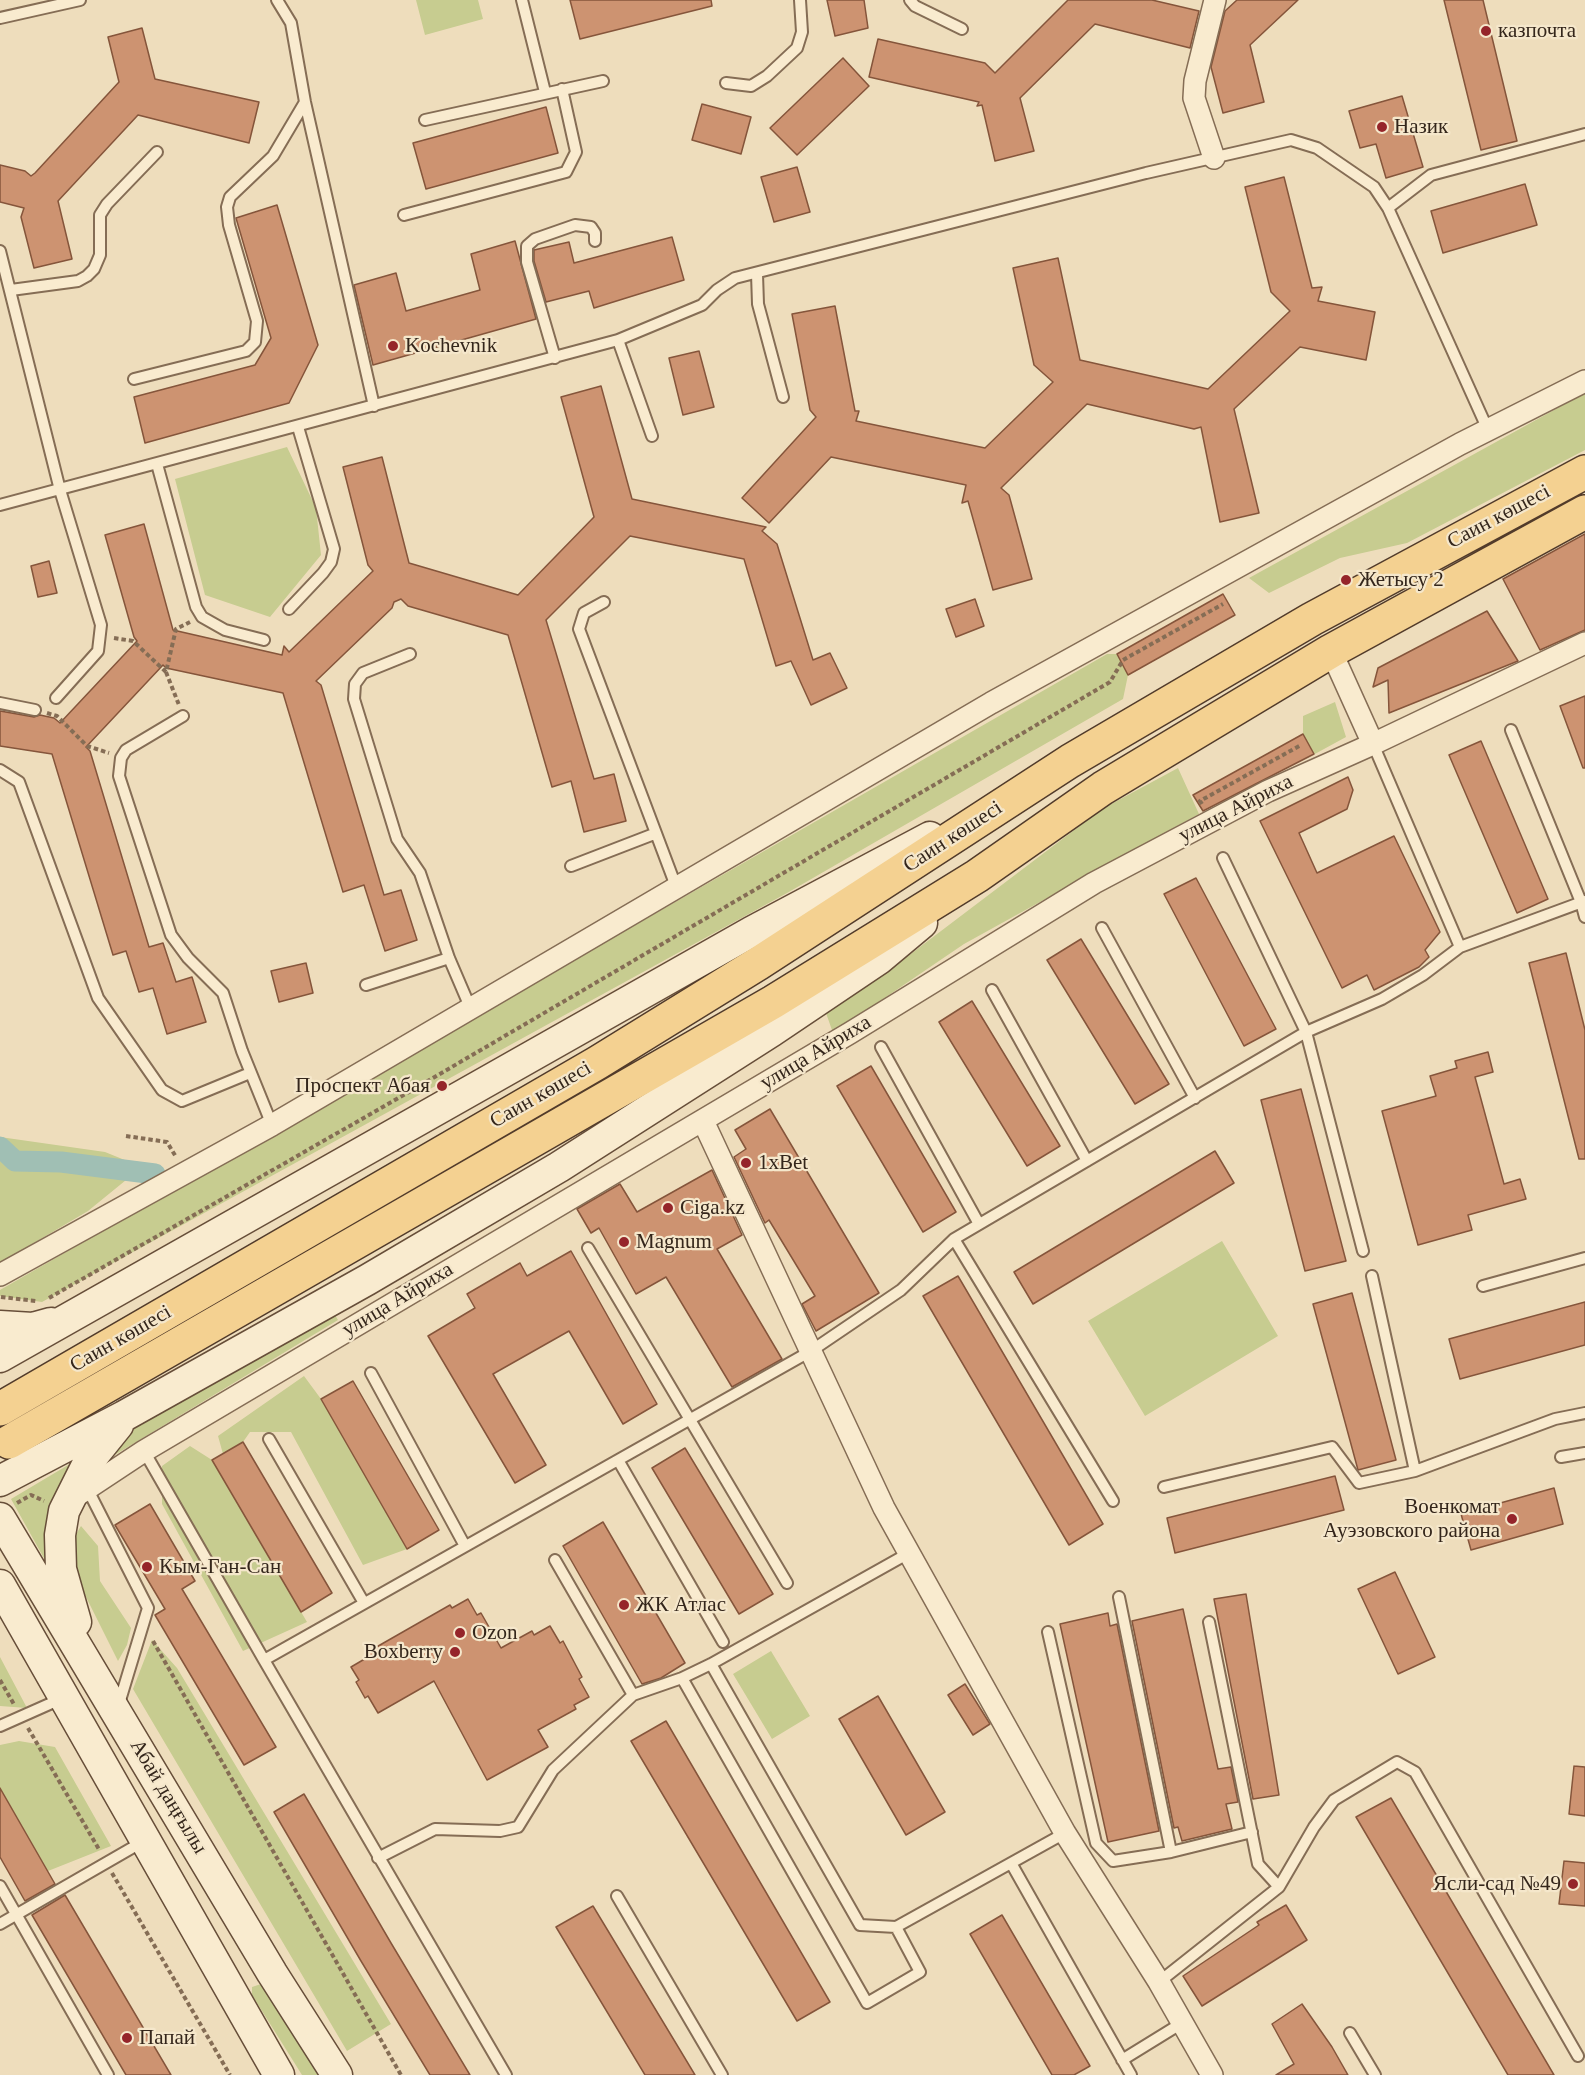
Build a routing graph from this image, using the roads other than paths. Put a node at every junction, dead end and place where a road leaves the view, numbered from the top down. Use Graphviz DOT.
graph roads {
  1 [pos="80,0"];
  2 [pos="277,0"];
  3 [pos="522,0"];
  4 [pos="800,0"];
  5 [pos="910,0"];
  6 [pos="1215,0"];
  7 [pos="0,18"];
  8 [pos="962,29"];
  9 [pos="603,81"];
  10 [pos="726,83"];
  11 [pos="562,89"];
  12 [pos="545,92"];
  13 [pos="305,102"];
  14 [pos="425,120"];
  15 [pos="1585,134"];
  16 [pos="157,152"];
  17 [pos="1214,158"];
  18 [pos="1388,208"];
  19 [pos="404,215"];
  20 [pos="596,242"];
  21 [pos="0,251"];
  22 [pos="757,274"];
  23 [pos="11,290"];
  24 [pos="618,340"];
  25 [pos="555,358"];
  26 [pos="134,379"];
  27 [pos="1585,381"];
  28 [pos="783,397"];
  29 [pos="374,406"];
  30 [pos="298,427"];
  31 [pos="1488,430"];
  32 [pos="652,436"];
  33 [pos="157,464"];
  34 [pos="1585,472"];
  35 [pos="60,490"];
  36 [pos="0,505"];
  37 [pos="1585,512"];
  38 [pos="604,602"];
  39 [pos="289,609"];
  40 [pos="264,640"];
  41 [pos="1585,643"];
  42 [pos="1331,651"];
  43 [pos="410,654"];
  44 [pos="56,698"];
  45 [pos="0,703"];
  46 [pos="35,710"];
  47 [pos="183,716"];
  48 [pos="1511,730"];
  49 [pos="1373,744"];
  50 [pos="1070,761"];
  51 [pos="0,770"];
  52 [pos="654,834"];
  53 [pos="1223,858"];
  54 [pos="571,866"];
  55 [pos="977,876"];
  56 [pos="677,889"];
  57 [pos="1583,902"];
  58 [pos="1585,917"];
  59 [pos="1102,928"];
  60 [pos="1460,947"];
  61 [pos="449,958"];
  62 [pos="366,985"];
  63 [pos="992,990"];
  64 [pos="470,1007"];
  65 [pos="1306,1032"];
  66 [pos="882,1047"];
  67 [pos="250,1073"];
  68 [pos="1195,1098"];
  69 [pos="703,1121"];
  70 [pos="272,1125"];
  71 [pos="1087,1161"];
  72 [pos="559,1167"];
  73 [pos="576,1195"];
  74 [pos="979,1224"];
  75 [pos="954,1239"];
  76 [pos="588,1248"];
  77 [pos="1363,1251"];
  78 [pos="1585,1258"];
  79 [pos="0,1275"];
  80 [pos="1372,1276"];
  81 [pos="1483,1286"];
  82 [pos="68,1319"];
  83 [pos="0,1326"];
  84 [pos="811,1351"];
  85 [pos="0,1357"];
  86 [pos="371,1373"];
  87 [pos="0,1409"];
  88 [pos="1585,1413"];
  89 [pos="124,1416"];
  90 [pos="689,1418"];
  91 [pos="269,1439"];
  92 [pos="144,1451"];
  93 [pos="1585,1453"];
  94 [pos="1562,1457"];
  95 [pos="618,1460"];
  96 [pos="1415,1471"];
  97 [pos="5,1483"];
  98 [pos="1164,1487"];
  99 [pos="77,1495"];
  100 [pos="1113,1502"];
  101 [pos="465,1546"];
  102 [pos="909,1553"];
  103 [pos="555,1560"];
  104 [pos="787,1583"];
  105 [pos="0,1585"];
  106 [pos="1119,1598"];
  107 [pos="364,1603"];
  108 [pos="1209,1622"];
  109 [pos="0,1626"];
  110 [pos="1048,1632"];
  111 [pos="723,1642"];
  112 [pos="264,1660"];
  113 [pos="711,1664"];
  114 [pos="682,1678"];
  115 [pos="56,1686"];
  116 [pos="633,1695"];
  117 [pos="110,1698"];
  118 [pos="0,1726"];
  119 [pos="1252,1832"];
  120 [pos="1065,1833"];
  121 [pos="146,1839"];
  122 [pos="1172,1852"];
  123 [pos="378,1858"];
  124 [pos="1011,1863"];
  125 [pos="0,1886"];
  126 [pos="1279,1887"];
  127 [pos="617,1896"];
  128 [pos="17,1915"];
  129 [pos="0,1924"];
  130 [pos="896,1927"];
  131 [pos="272,1973"];
  132 [pos="1159,1982"];
  133 [pos="234,1998"];
  134 [pos="1182,2023"];
  135 [pos="1350,2033"];
  136 [pos="1578,2056"];
  137 [pos="1122,2060"];
  138 [pos="108,2075"];
  139 [pos="279,2075"];
  140 [pos="337,2075"];
  141 [pos="506,2075"];
  142 [pos="722,2075"];
  143 [pos="1131,2075"];
  144 [pos="1212,2075"];
  145 [pos="1375,2075"];
  1 -- 7 [label="lane"];
  2 -- 13 [label="lane"];
  3 -- 12 [label="lane"];
  4 -- 10 [label="lane"];
  5 -- 8 [label="lane"];
  6 -- 17 [label="street"];
  9 -- 11 [label="lane"];
  11 -- 12 [label="lane"];
  11 -- 19 [label="lane"];
  12 -- 14 [label="lane"];
  13 -- 26 [label="lane"];
  13 -- 29 [label="lane"];
  15 -- 18 [label="lane"];
  16 -- 23 [label="lane"];
  17 -- 18 [label="lane"];
  17 -- 22 [label="lane"];
  18 -- 31 [label="lane"];
  20 -- 25 [label="lane"];
  21 -- 23 [label="lane"];
  22 -- 24 [label="lane"];
  22 -- 28 [label="lane"];
  23 -- 35 [label="lane"];
  24 -- 25 [label="lane"];
  24 -- 32 [label="lane"];
  25 -- 29 [label="lane"];
  27 -- 31 [label="street"];
  29 -- 30 [label="lane"];
  30 -- 33 [label="lane"];
  30 -- 39 [label="lane"];
  31 -- 56 [label="street"];
  33 -- 35 [label="lane"];
  33 -- 40 [label="lane"];
  34 -- 50 [label="main road, Саин көшесі"];
  35 -- 36 [label="lane"];
  35 -- 44 [label="lane"];
  37 -- 42 [label="main road, Саин көшесі"];
  38 -- 52 [label="lane"];
  41 -- 49 [label="street, улица Айриха"];
  42 -- 49 [label="street"];
  42 -- 55 [label="main road, Саин көшесі"];
  43 -- 61 [label="lane"];
  45 -- 46 [label="lane"];
  47 -- 67 [label="lane"];
  48 -- 57 [label="lane"];
  49 -- 60 [label="lane"];
  49 -- 69 [label="street, улица Айриха"];
  50 -- 82 [label="main road, Саин көшесі"];
  50 -- 87 [label="main road, Саин көшесі"];
  51 -- 67 [label="lane"];
  52 -- 54 [label="lane"];
  52 -- 56 [label="lane"];
  53 -- 65 [label="lane"];
  55 -- 72 [label="main road, Саин көшесі"];
  55 -- 97 [label="main road, Саин көшесі"];
  56 -- 64 [label="street"];
  57 -- 58 [label="lane"];
  57 -- 60 [label="lane"];
  59 -- 68 [label="lane"];
  60 -- 65 [label="lane"];
  61 -- 62 [label="lane"];
  61 -- 64 [label="lane"];
  63 -- 71 [label="lane"];
  64 -- 70 [label="street"];
  65 -- 68 [label="lane"];
  65 -- 77 [label="lane"];
  66 -- 74 [label="lane"];
  67 -- 70 [label="lane"];
  68 -- 71 [label="lane"];
  69 -- 73 [label="street, улица Айриха"];
  69 -- 84 [label="street"];
  70 -- 79 [label="street"];
  71 -- 74 [label="lane"];
  72 -- 73 [label="street"];
  72 -- 89 [label="main road, Саин көшесі"];
  73 -- 92 [label="street, улица Айриха"];
  74 -- 75 [label="lane"];
  75 -- 84 [label="lane"];
  75 -- 100 [label="lane"];
  76 -- 90 [label="lane"];
  78 -- 81 [label="lane"];
  80 -- 96 [label="lane"];
  82 -- 83 [label="main road"];
  82 -- 85 [label="main road, Саин көшесі"];
  84 -- 90 [label="lane"];
  84 -- 102 [label="street"];
  86 -- 101 [label="lane"];
  88 -- 96 [label="lane"];
  89 -- 97 [label="main road, Саин көшесі"];
  89 -- 99 [label="main road"];
  90 -- 95 [label="lane"];
  90 -- 104 [label="lane"];
  91 -- 107 [label="lane"];
  92 -- 99 [label="street, улица Айриха"];
  92 -- 112 [label="lane"];
  93 -- 94 [label="lane"];
  95 -- 101 [label="lane"];
  95 -- 111 [label="lane"];
  96 -- 98 [label="lane"];
  97 -- 117 [label="main road, Абай даңғылы"];
  99 -- 117 [label="main road"];
  99 -- 117 [label="lane"];
  101 -- 107 [label="lane"];
  102 -- 113 [label="lane"];
  102 -- 120 [label="street"];
  103 -- 116 [label="lane"];
  105 -- 115 [label="main road, Абай даңғылы"];
  106 -- 122 [label="lane"];
  107 -- 112 [label="lane"];
  108 -- 119 [label="lane"];
  109 -- 115 [label="main road"];
  110 -- 122 [label="lane"];
  112 -- 123 [label="lane"];
  113 -- 114 [label="lane"];
  113 -- 130 [label="lane"];
  114 -- 116 [label="lane"];
  114 -- 130 [label="lane"];
  115 -- 118 [label="lane"];
  115 -- 121 [label="main road, Абай даңғылы"];
  116 -- 123 [label="lane"];
  117 -- 131 [label="main road, Абай даңғылы"];
  119 -- 122 [label="lane"];
  119 -- 126 [label="lane"];
  120 -- 124 [label="lane"];
  120 -- 132 [label="street"];
  121 -- 128 [label="lane"];
  121 -- 133 [label="main road, Абай даңғылы"];
  123 -- 141 [label="lane"];
  124 -- 130 [label="lane"];
  124 -- 137 [label="lane"];
  125 -- 128 [label="lane"];
  126 -- 132 [label="lane"];
  126 -- 136 [label="lane"];
  127 -- 142 [label="lane"];
  128 -- 129 [label="lane"];
  128 -- 138 [label="lane"];
  131 -- 133 [label="main road"];
  131 -- 140 [label="main road, Абай даңғылы"];
  132 -- 134 [label="street"];
  133 -- 139 [label="main road, Абай даңғылы"];
  134 -- 137 [label="lane"];
  134 -- 144 [label="street"];
  135 -- 145 [label="lane"];
  137 -- 143 [label="lane"];
}
